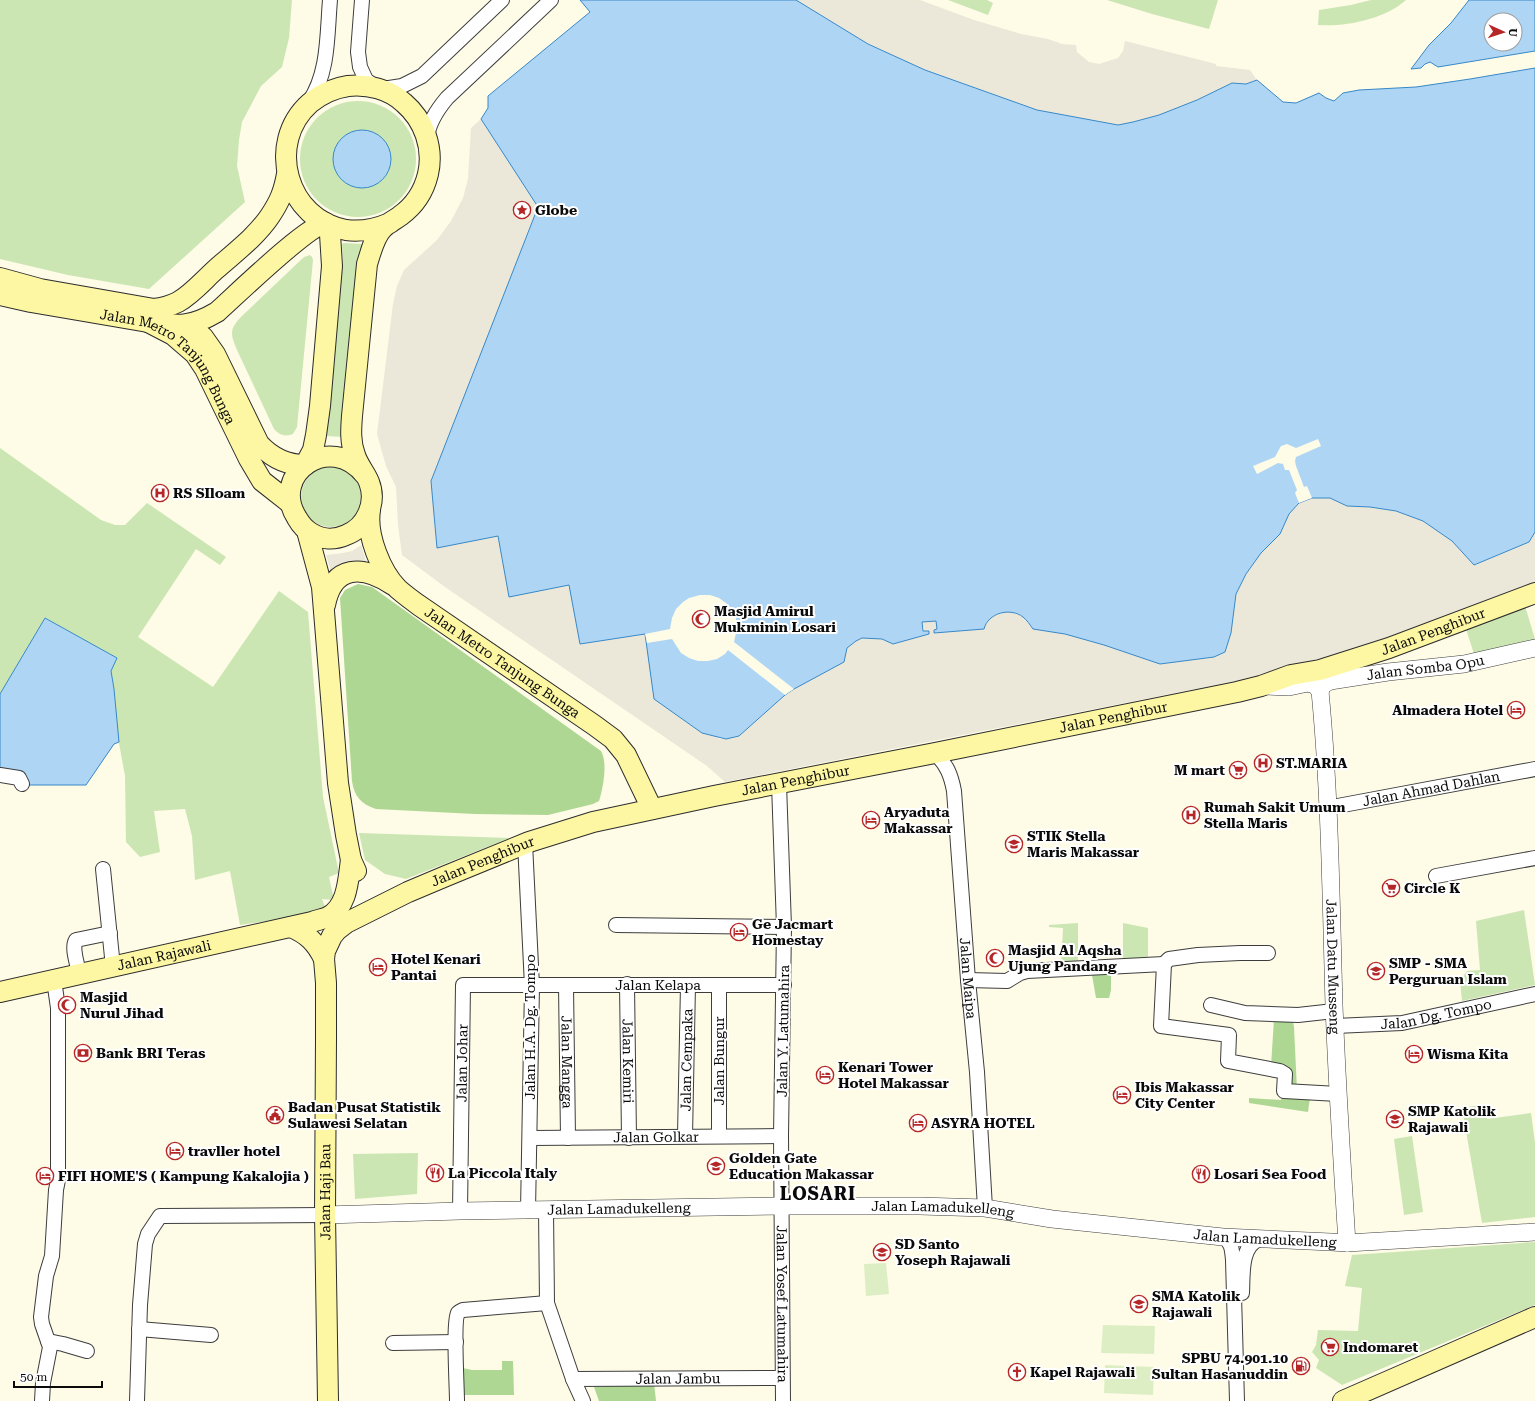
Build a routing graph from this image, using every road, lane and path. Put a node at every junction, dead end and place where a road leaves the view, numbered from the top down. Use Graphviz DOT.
graph roads {
  1 [pos="330,0"];
  2 [pos="362,0"];
  3 [pos="502,0"];
  4 [pos="551,0"];
  5 [pos="377,88"];
  6 [pos="306,108"];
  7 [pos="427,139"];
  8 [pos="287,174"];
  9 [pos="326,223"];
  10 [pos="390,223"];
  11 [pos="0,278"];
  12 [pos="0,296"];
  13 [pos="148,322"];
  14 [pos="189,325"];
  15 [pos="305,465"];
  16 [pos="365,475"];
  17 [pos="290,503"];
  18 [pos="370,510"];
  19 [pos="307,531"];
  20 [pos="398,589"];
  21 [pos="1535,593"];
  22 [pos="325,607"];
  23 [pos="1535,648"];
  24 [pos="1261,686"];
  25 [pos="1320,691"];
  26 [pos="936,753"];
  27 [pos="1535,769"];
  28 [pos="0,775"];
  29 [pos="22,784"];
  30 [pos="779,784"];
  31 [pos="1328,808"];
  32 [pos="652,809"];
  33 [pos="525,843"];
  34 [pos="1535,858"];
  35 [pos="103,869"];
  36 [pos="1436,876"];
  37 [pos="337,920"];
  38 [pos="616,924"];
  39 [pos="291,926"];
  40 [pos="784,927"];
  41 [pos="110,933"];
  42 [pos="1268,953"];
  43 [pos="324,959"];
  44 [pos="1164,964"];
  45 [pos="112,967"];
  46 [pos="79,974"];
  47 [pos="54,980"];
  48 [pos="968,980"];
  49 [pos="627,984"];
  50 [pos="566,985"];
  51 [pos="688,985"];
  52 [pos="719,985"];
  53 [pos="784,985"];
  54 [pos="532,986"];
  55 [pos="0,992"];
  56 [pos="1535,994"];
  57 [pos="1211,1005"];
  58 [pos="1335,1019"];
  59 [pos="1338,1094"];
  60 [pos="685,1136"];
  61 [pos="719,1136"];
  62 [pos="781,1136"];
  63 [pos="530,1138"];
  64 [pos="568,1138"];
  65 [pos="629,1138"];
  66 [pos="782,1206"];
  67 [pos="985,1208"];
  68 [pos="546,1210"];
  69 [pos="460,1211"];
  70 [pos="528,1211"];
  71 [pos="325,1215"];
  72 [pos="1535,1232"];
  73 [pos="1222,1237"];
  74 [pos="1260,1239"];
  75 [pos="1347,1243"];
  76 [pos="547,1303"];
  77 [pos="1535,1317"];
  78 [pos="140,1329"];
  79 [pos="211,1335"];
  80 [pos="48,1341"];
  81 [pos="456,1342"];
  82 [pos="393,1343"];
  83 [pos="1236,1349"];
  84 [pos="87,1351"];
  85 [pos="782,1378"];
  86 [pos="573,1379"];
  87 [pos="42,1401"];
  88 [pos="137,1401"];
  89 [pos="328,1401"];
  90 [pos="457,1401"];
  91 [pos="583,1401"];
  92 [pos="783,1401"];
  93 [pos="1237,1401"];
  94 [pos="1343,1401"];
  1 -- 6 [label="street"];
  2 -- 5 [label="street"];
  3 -- 5 [label="street"];
  4 -- 7 [label="street"];
  5 -- 6 [label="main road"];
  5 -- 7 [label="main road"];
  6 -- 8 [label="main road"];
  7 -- 10 [label="main road"];
  8 -- 9 [label="main road"];
  8 -- 11 [label="main road, Jalan Metro Tanjung Bunga"];
  9 -- 10 [label="main road"];
  9 -- 14 [label="main road"];
  9 -- 15 [label="main road"];
  10 -- 16 [label="main road"];
  12 -- 13 [label="main road, Jalan Metro Tanjung Bunga"];
  13 -- 14 [label="main road"];
  13 -- 17 [label="main road, Jalan Metro Tanjung Bunga"];
  14 -- 15 [label="main road, Jalan Metro Tanjung Bunga"];
  15 -- 16 [label="main road"];
  15 -- 17 [label="main road"];
  16 -- 18 [label="main road"];
  17 -- 19 [label="main road"];
  18 -- 19 [label="main road"];
  18 -- 20 [label="main road, Jalan Metro Tanjung Bunga"];
  19 -- 22 [label="main road"];
  20 -- 22 [label="main road"];
  20 -- 32 [label="main road, Jalan Metro Tanjung Bunga"];
  21 -- 24 [label="main road, Jalan Penghibur"];
  22 -- 37 [label="main road"];
  23 -- 25 [label="street, Jalan Somba Opu"];
  24 -- 25 [label="street, Jalan Penghibur"];
  24 -- 26 [label="main road, Jalan Penghibur"];
  25 -- 31 [label="street, Jalan Datu Musseng"];
  26 -- 30 [label="main road, Jalan Penghibur"];
  26 -- 48 [label="street, Jalan Maipa"];
  27 -- 31 [label="street, Jalan Ahmad Dahlan"];
  28 -- 29 [label="street"];
  30 -- 32 [label="main road, Jalan Penghibur"];
  30 -- 40 [label="street, Jalan Y. Latumahira"];
  31 -- 58 [label="street, Jalan Datu Musseng"];
  32 -- 33 [label="main road, Jalan Penghibur"];
  33 -- 37 [label="main road, Jalan Penghibur"];
  33 -- 54 [label="street, Jalan H.A. Dg. Tompo"];
  34 -- 36 [label="street"];
  35 -- 41 [label="street"];
  37 -- 39 [label="main road, Jalan Rajawali"];
  37 -- 43 [label="main road, Jalan Haji Bau"];
  38 -- 40 [label="street"];
  39 -- 43 [label="main road, Jalan Haji Bau"];
  39 -- 45 [label="main road, Jalan Rajawali"];
  40 -- 53 [label="street, Jalan Y. Latumahira"];
  41 -- 45 [label="street"];
  41 -- 46 [label="street"];
  42 -- 44 [label="street"];
  43 -- 71 [label="main road, Jalan Haji Bau"];
  44 -- 48 [label="street"];
  44 -- 59 [label="street"];
  45 -- 46 [label="main road, Jalan Rajawali"];
  46 -- 47 [label="main road, Jalan Rajawali"];
  47 -- 55 [label="main road, Jalan Rajawali"];
  47 -- 80 [label="street"];
  48 -- 67 [label="street, Jalan Maipa"];
  49 -- 50 [label="street, Jalan Kelapa"];
  49 -- 51 [label="street, Jalan Kelapa"];
  49 -- 65 [label="street, Jalan Kemiri"];
  50 -- 54 [label="street, Jalan Kelapa"];
  50 -- 64 [label="street, Jalan Mangga"];
  51 -- 52 [label="street, Jalan Kelapa"];
  51 -- 60 [label="street, Jalan Cempaka"];
  52 -- 53 [label="street, Jalan Kelapa"];
  52 -- 61 [label="street, Jalan Bungur"];
  53 -- 62 [label="street, Jalan Y. Latumahira"];
  54 -- 63 [label="street, Jalan H.A. Dg. Tompo"];
  54 -- 69 [label="street, Jalan Johar"];
  56 -- 58 [label="street, Jalan Dg. Tompo"];
  57 -- 58 [label="street, Jalan Dg. Tompo"];
  58 -- 59 [label="street, Jalan Datu Musseng"];
  59 -- 75 [label="street, Jalan Datu Musseng"];
  60 -- 61 [label="street, Jalan Golkar"];
  60 -- 65 [label="street, Jalan Golkar"];
  61 -- 62 [label="street, Jalan Golkar"];
  62 -- 66 [label="street, Jalan Y. Latumahira"];
  63 -- 64 [label="street, Jalan Golkar"];
  63 -- 70 [label="street, Jalan H.A. Dg. Tompo"];
  64 -- 65 [label="street, Jalan Golkar"];
  66 -- 67 [label="street, Jalan Lamadukelleng"];
  66 -- 68 [label="street, Jalan Lamadukelleng"];
  66 -- 85 [label="street, Jalan Yosef Latumahira"];
  67 -- 73 [label="street, Jalan Lamadukelleng"];
  68 -- 70 [label="street, Jalan Lamadukelleng"];
  68 -- 76 [label="street"];
  69 -- 70 [label="street, Jalan Lamadukelleng"];
  69 -- 71 [label="street, Jalan Lamadukelleng"];
  71 -- 78 [label="street"];
  71 -- 89 [label="main road, Jalan Haji Bau"];
  72 -- 75 [label="street, Jalan Lamadukelleng"];
  73 -- 74 [label="street, Jalan Lamadukelleng"];
  73 -- 83 [label="street"];
  74 -- 75 [label="street, Jalan Lamadukelleng"];
  74 -- 83 [label="street"];
  76 -- 81 [label="street"];
  76 -- 86 [label="street"];
  77 -- 94 [label="main road"];
  78 -- 79 [label="street"];
  78 -- 88 [label="street"];
  80 -- 84 [label="street"];
  80 -- 87 [label="street"];
  81 -- 82 [label="street"];
  81 -- 90 [label="street"];
  83 -- 93 [label="street"];
  85 -- 86 [label="street, Jalan Jambu"];
  85 -- 92 [label="street, Jalan Yosef Latumahira"];
  86 -- 91 [label="street"];
}
